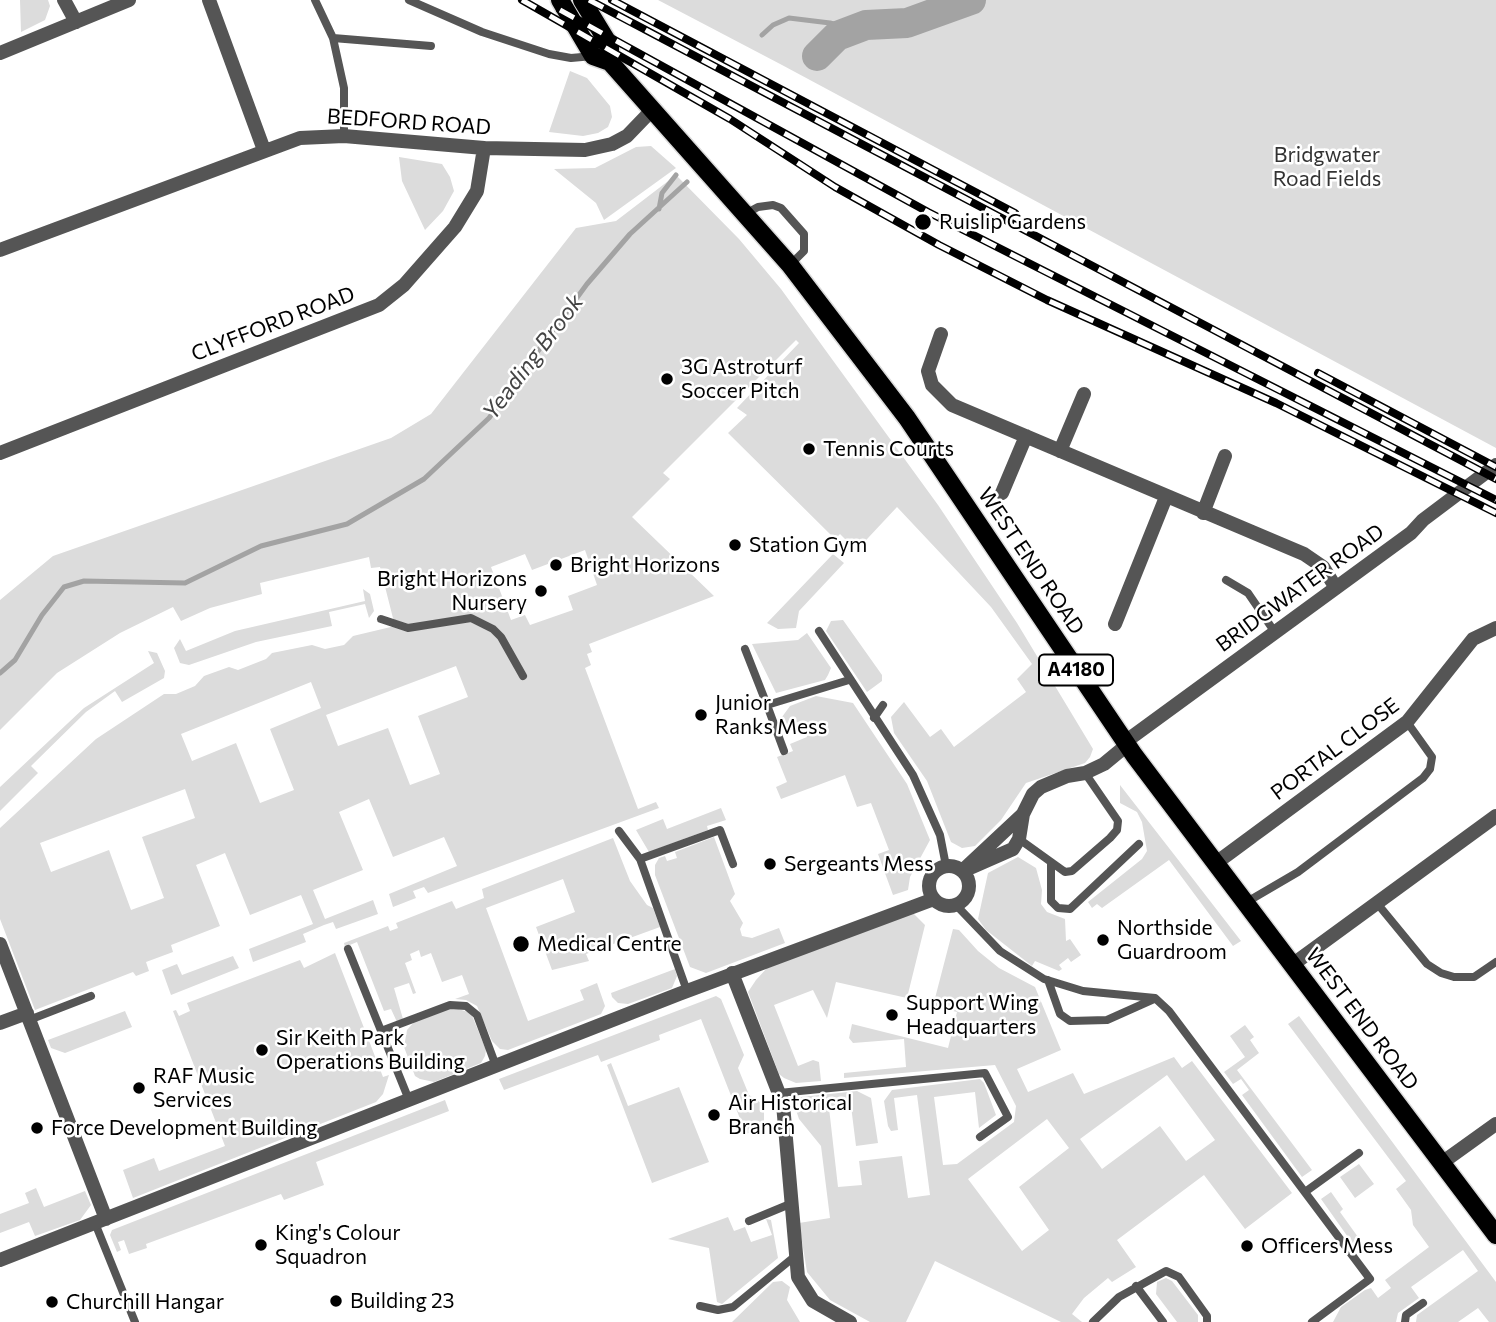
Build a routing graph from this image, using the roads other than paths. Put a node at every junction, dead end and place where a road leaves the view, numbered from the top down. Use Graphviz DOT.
graph roads {
  1 [pos="64,0"];
  2 [pos="129,0"];
  3 [pos="209,0"];
  4 [pos="316,0"];
  5 [pos="409,0"];
  6 [pos="560,0"];
  7 [pos="582,0"];
  8 [pos="76,22"];
  9 [pos="332,38"];
  10 [pos="431,46"];
  11 [pos="0,53"];
  12 [pos="601,59"];
  13 [pos="653,109"];
  14 [pos="344,136"];
  15 [pos="484,148"];
  16 [pos="264,149"];
  17 [pos="745,214"];
  18 [pos="0,250"];
  19 [pos="790,265"];
  20 [pos="941,334"];
  21 [pos="1084,394"];
  22 [pos="1026,436"];
  23 [pos="1060,451"];
  24 [pos="0,453"];
  25 [pos="1225,456"];
  26 [pos="1496,465"];
  27 [pos="1002,493"];
  28 [pos="1166,497"];
  29 [pos="1203,513"];
  30 [pos="1226,580"];
  31 [pos="1336,588"];
  32 [pos="381,619"];
  33 [pos="1115,624"];
  34 [pos="1496,628"];
  35 [pos="819,631"];
  36 [pos="1274,631"];
  37 [pos="745,649"];
  38 [pos="523,676"];
  39 [pos="849,680"];
  40 [pos="767,705"];
  41 [pos="883,705"];
  42 [pos="874,718"];
  43 [pos="1407,722"];
  44 [pos="1126,743"];
  45 [pos="784,751"];
  46 [pos="1085,773"];
  47 [pos="1023,814"];
  48 [pos="1496,816"];
  49 [pos="619,831"];
  50 [pos="1019,839"];
  51 [pos="1139,844"];
  52 [pos="639,859"];
  53 [pos="1216,863"];
  54 [pos="733,864"];
  55 [pos="1051,864"];
  56 [pos="946,866"];
  57 [pos="962,871"];
  58 [pos="934,899"];
  59 [pos="1245,902"];
  60 [pos="1376,902"];
  61 [pos="955,904"];
  62 [pos="0,944"];
  63 [pos="348,949"];
  64 [pos="1496,962"];
  65 [pos="1292,965"];
  66 [pos="732,973"];
  67 [pos="1048,980"];
  68 [pos="687,991"];
  69 [pos="91,996"];
  70 [pos="1155,998"];
  71 [pos="28,1017"];
  72 [pos="0,1023"];
  73 [pos="381,1031"];
  74 [pos="496,1066"];
  75 [pos="779,1093"];
  76 [pos="408,1100"];
  77 [pos="1496,1124"];
  78 [pos="980,1137"];
  79 [pos="1359,1153"];
  80 [pos="1443,1162"];
  81 [pos="1305,1192"];
  82 [pos="790,1204"];
  83 [pos="101,1221"];
  84 [pos="748,1221"];
  85 [pos="1496,1235"];
  86 [pos="794,1257"];
  87 [pos="0,1260"];
  88 [pos="1136,1286"];
  89 [pos="1423,1303"];
  90 [pos="700,1306"];
  91 [pos="135,1322"];
  92 [pos="850,1322"];
  93 [pos="1093,1322"];
  94 [pos="1163,1322"];
  95 [pos="1207,1322"];
  96 [pos="1312,1322"];
  97 [pos="1405,1322"];
  1 -- 8 [label="street"];
  2 -- 8 [label="street"];
  3 -- 16 [label="street"];
  4 -- 9 [label="lane"];
  5 -- 12 [label="lane"];
  6 -- 12 [label="main road, WEST END ROAD / A4180"];
  7 -- 12 [label="main road, WEST END ROAD / A4180"];
  8 -- 11 [label="street"];
  9 -- 10 [label="lane"];
  9 -- 14 [label="lane"];
  12 -- 13 [label="main road, WEST END ROAD / A4180"];
  13 -- 15 [label="street, BEDFORD ROAD"];
  13 -- 17 [label="main road, WEST END ROAD / A4180"];
  14 -- 15 [label="street, BEDFORD ROAD"];
  14 -- 16 [label="street, BEDFORD ROAD"];
  15 -- 24 [label="street, CLYFFORD ROAD"];
  16 -- 18 [label="street, BEDFORD ROAD"];
  17 -- 19 [label="main road, WEST END ROAD / A4180"];
  17 -- 19 [label="lane"];
  19 -- 44 [label="main road, WEST END ROAD / A4180"];
  20 -- 22 [label="street"];
  21 -- 23 [label="street"];
  22 -- 23 [label="street"];
  22 -- 27 [label="street"];
  23 -- 28 [label="street"];
  25 -- 29 [label="street"];
  26 -- 31 [label="street, BRIDGWATER ROAD"];
  28 -- 29 [label="street"];
  28 -- 33 [label="street"];
  29 -- 31 [label="street"];
  30 -- 36 [label="lane"];
  31 -- 36 [label="street, BRIDGWATER ROAD"];
  32 -- 38 [label="lane"];
  34 -- 43 [label="street, PORTAL CLOSE"];
  35 -- 39 [label="lane"];
  36 -- 44 [label="street, BRIDGWATER ROAD"];
  37 -- 40 [label="lane"];
  39 -- 40 [label="lane"];
  39 -- 42 [label="lane"];
  40 -- 45 [label="lane"];
  41 -- 42 [label="lane"];
  42 -- 56 [label="lane"];
  43 -- 53 [label="street, PORTAL CLOSE"];
  43 -- 59 [label="lane"];
  44 -- 46 [label="street, BRIDGWATER ROAD"];
  44 -- 53 [label="main road, WEST END ROAD / A4180"];
  46 -- 47 [label="street"];
  46 -- 55 [label="lane"];
  47 -- 50 [label="street"];
  47 -- 57 [label="street"];
  48 -- 60 [label="street"];
  49 -- 52 [label="lane"];
  50 -- 55 [label="lane"];
  50 -- 57 [label="street"];
  51 -- 55 [label="lane"];
  52 -- 54 [label="lane"];
  52 -- 68 [label="lane"];
  53 -- 59 [label="main road, WEST END ROAD / A4180"];
  56 -- 57 [label="street"];
  56 -- 58 [label="street"];
  57 -- 61 [label="street"];
  58 -- 61 [label="street"];
  58 -- 66 [label="street"];
  59 -- 65 [label="main road, WEST END ROAD / A4180"];
  60 -- 64 [label="lane"];
  60 -- 65 [label="street"];
  61 -- 67 [label="lane"];
  62 -- 71 [label="street"];
  63 -- 73 [label="lane"];
  65 -- 80 [label="main road, WEST END ROAD / A4180"];
  66 -- 68 [label="street"];
  66 -- 75 [label="street"];
  67 -- 70 [label="lane"];
  67 -- 70 [label="lane"];
  68 -- 74 [label="street"];
  69 -- 71 [label="lane"];
  70 -- 81 [label="lane"];
  71 -- 72 [label="street"];
  71 -- 83 [label="street"];
  73 -- 74 [label="lane"];
  73 -- 76 [label="lane"];
  74 -- 76 [label="street"];
  75 -- 78 [label="lane"];
  75 -- 82 [label="street"];
  76 -- 83 [label="street"];
  77 -- 80 [label="street"];
  79 -- 81 [label="lane"];
  80 -- 85 [label="main road, WEST END ROAD / A4180"];
  81 -- 96 [label="lane"];
  82 -- 84 [label="lane"];
  82 -- 86 [label="street"];
  83 -- 87 [label="street"];
  83 -- 91 [label="lane"];
  86 -- 90 [label="lane"];
  86 -- 92 [label="street"];
  88 -- 93 [label="lane"];
  88 -- 94 [label="lane"];
  88 -- 95 [label="lane"];
  89 -- 97 [label="lane"];
}
